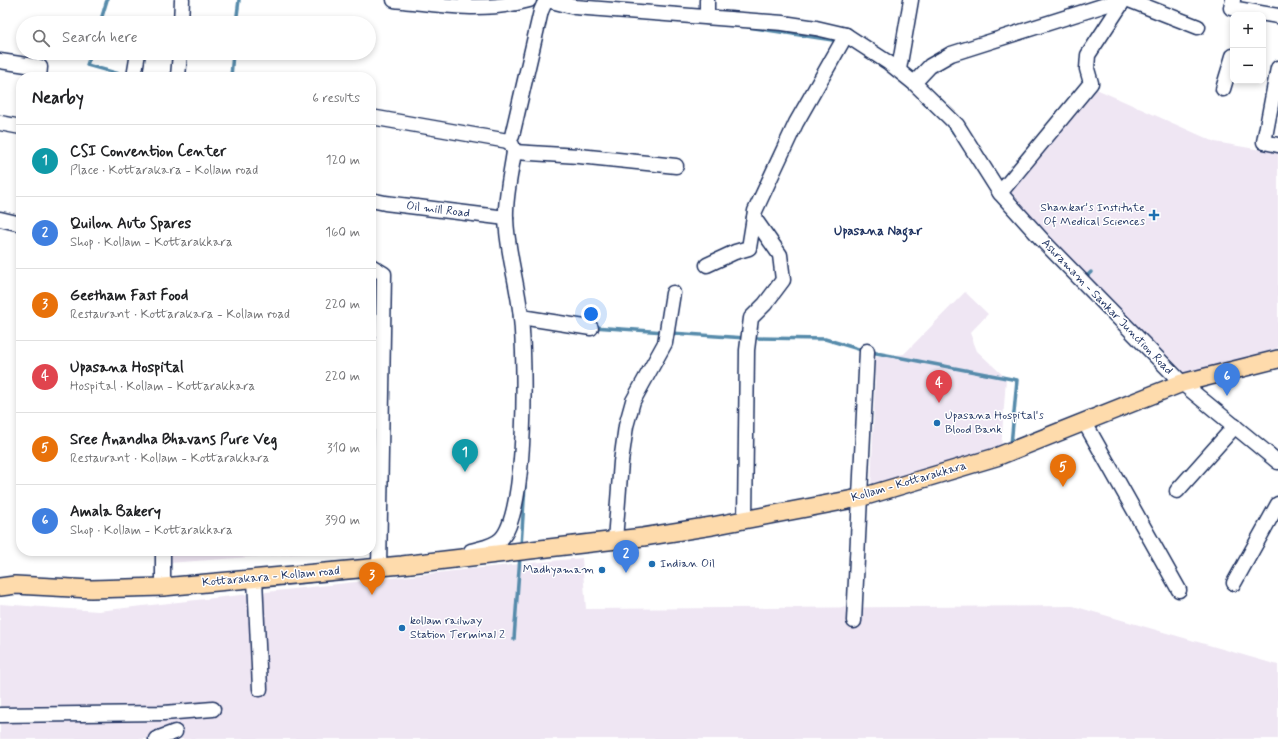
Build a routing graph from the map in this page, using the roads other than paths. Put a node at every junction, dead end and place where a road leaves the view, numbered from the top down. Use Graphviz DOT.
graph roads {
  1 [pos="182,0"];
  2 [pos="394,0"];
  3 [pos="529,0"];
  4 [pos="546,0"];
  5 [pos="707,0"];
  6 [pos="911,0"];
  7 [pos="1121,0"];
  8 [pos="1124,0"];
  9 [pos="1129,0"];
  10 [pos="1233,0"];
  11 [pos="1244,12"];
  12 [pos="1266,15"];
  13 [pos="181,16"];
  14 [pos="1278,16"];
  15 [pos="707,17"];
  16 [pos="1198,27"];
  17 [pos="846,35"];
  18 [pos="137,60"];
  19 [pos="179,60"];
  20 [pos="0,61"];
  21 [pos="1230,66"];
  22 [pos="1278,68"];
  23 [pos="899,69"];
  24 [pos="40,72"];
  25 [pos="135,72"];
  26 [pos="178,72"];
  27 [pos="914,83"];
  28 [pos="1223,89"];
  29 [pos="376,118"];
  30 [pos="0,122"];
  31 [pos="16,126"];
  32 [pos="1278,145"];
  33 [pos="511,146"];
  34 [pos="676,166"];
  35 [pos="1000,193"];
  36 [pos="376,201"];
  37 [pos="506,218"];
  38 [pos="754,218"];
  39 [pos="0,219"];
  40 [pos="16,223"];
  41 [pos="707,265"];
  42 [pos="376,269"];
  43 [pos="673,293"];
  44 [pos="521,317"];
  45 [pos="377,328"];
  46 [pos="591,328"];
  47 [pos="867,352"];
  48 [pos="1278,359"];
  49 [pos="1182,382"];
  50 [pos="1084,423"];
  51 [pos="1235,426"];
  52 [pos="1278,462"];
  53 [pos="1177,491"];
  54 [pos="860,498"];
  55 [pos="1278,504"];
  56 [pos="745,520"];
  57 [pos="615,540"];
  58 [pos="520,551"];
  59 [pos="163,556"];
  60 [pos="454,559"];
  61 [pos="379,568"];
  62 [pos="255,579"];
  63 [pos="1234,583"];
  64 [pos="5,584"];
  65 [pos="163,587"];
  66 [pos="1179,590"];
  67 [pos="854,621"];
  68 [pos="260,688"];
  69 [pos="213,709"];
  70 [pos="0,715"];
  71 [pos="175,732"];
  72 [pos="156,739"];
  1 -- 13 [label="street"];
  2 -- 3 [label="street"];
  4 -- 15 [label="street, Ashramam - Sankar Junction Road"];
  4 -- 33 [label="street"];
  5 -- 15 [label="street"];
  6 -- 23 [label="street"];
  7 -- 27 [label="street"];
  8 -- 35 [label="street"];
  9 -- 16 [label="street"];
  10 -- 11 [label="street"];
  12 -- 14 [label="street"];
  15 -- 17 [label="street, Ashramam - Sankar Junction Road"];
  17 -- 23 [label="street, Ashramam - Sankar Junction Road"];
  17 -- 38 [label="street"];
  18 -- 25 [label="street"];
  19 -- 26 [label="street"];
  20 -- 24 [label="street"];
  21 -- 28 [label="street"];
  22 -- 32 [label="street"];
  23 -- 27 [label="street, Ashramam - Sankar Junction Road"];
  27 -- 35 [label="street, Ashramam - Sankar Junction Road"];
  29 -- 33 [label="street"];
  30 -- 31 [label="street"];
  33 -- 34 [label="street"];
  33 -- 37 [label="street"];
  35 -- 49 [label="street, Ashramam - Sankar Junction Road"];
  36 -- 37 [label="street, Oil mill Road"];
  37 -- 44 [label="street"];
  38 -- 41 [label="street"];
  38 -- 56 [label="street"];
  39 -- 40 [label="street"];
  42 -- 45 [label="street"];
  43 -- 57 [label="street"];
  44 -- 46 [label="street"];
  44 -- 60 [label="street"];
  45 -- 61 [label="street"];
  47 -- 54 [label="street"];
  48 -- 49 [label="main road, Kollam - Kottarakkara"];
  49 -- 50 [label="main road, Kollam - Kottarakkara"];
  49 -- 51 [label="street, Ashramam - Sankar Junction Road"];
  50 -- 54 [label="main road, Kollam - Kottarakkara"];
  50 -- 66 [label="street"];
  51 -- 52 [label="street, Ashramam - Sankar Junction Road"];
  51 -- 53 [label="street"];
  54 -- 56 [label="main road, Kollam - Kottarakkara"];
  54 -- 67 [label="street"];
  55 -- 63 [label="street"];
  56 -- 57 [label="main road, Kollam - Kottarakkara"];
  57 -- 58 [label="main road, Kollam - Kottarakkara"];
  58 -- 60 [label="main road, Kottarakara - Kollam road"];
  59 -- 65 [label="street"];
  60 -- 61 [label="main road, Kottarakara - Kollam road"];
  61 -- 62 [label="main road, Kottarakara - Kollam road"];
  62 -- 65 [label="main road, Kottarakara - Kollam road"];
  62 -- 68 [label="street"];
  64 -- 65 [label="main road, Kottarakara - Kollam road"];
  69 -- 70 [label="street"];
  71 -- 72 [label="street"];
}
